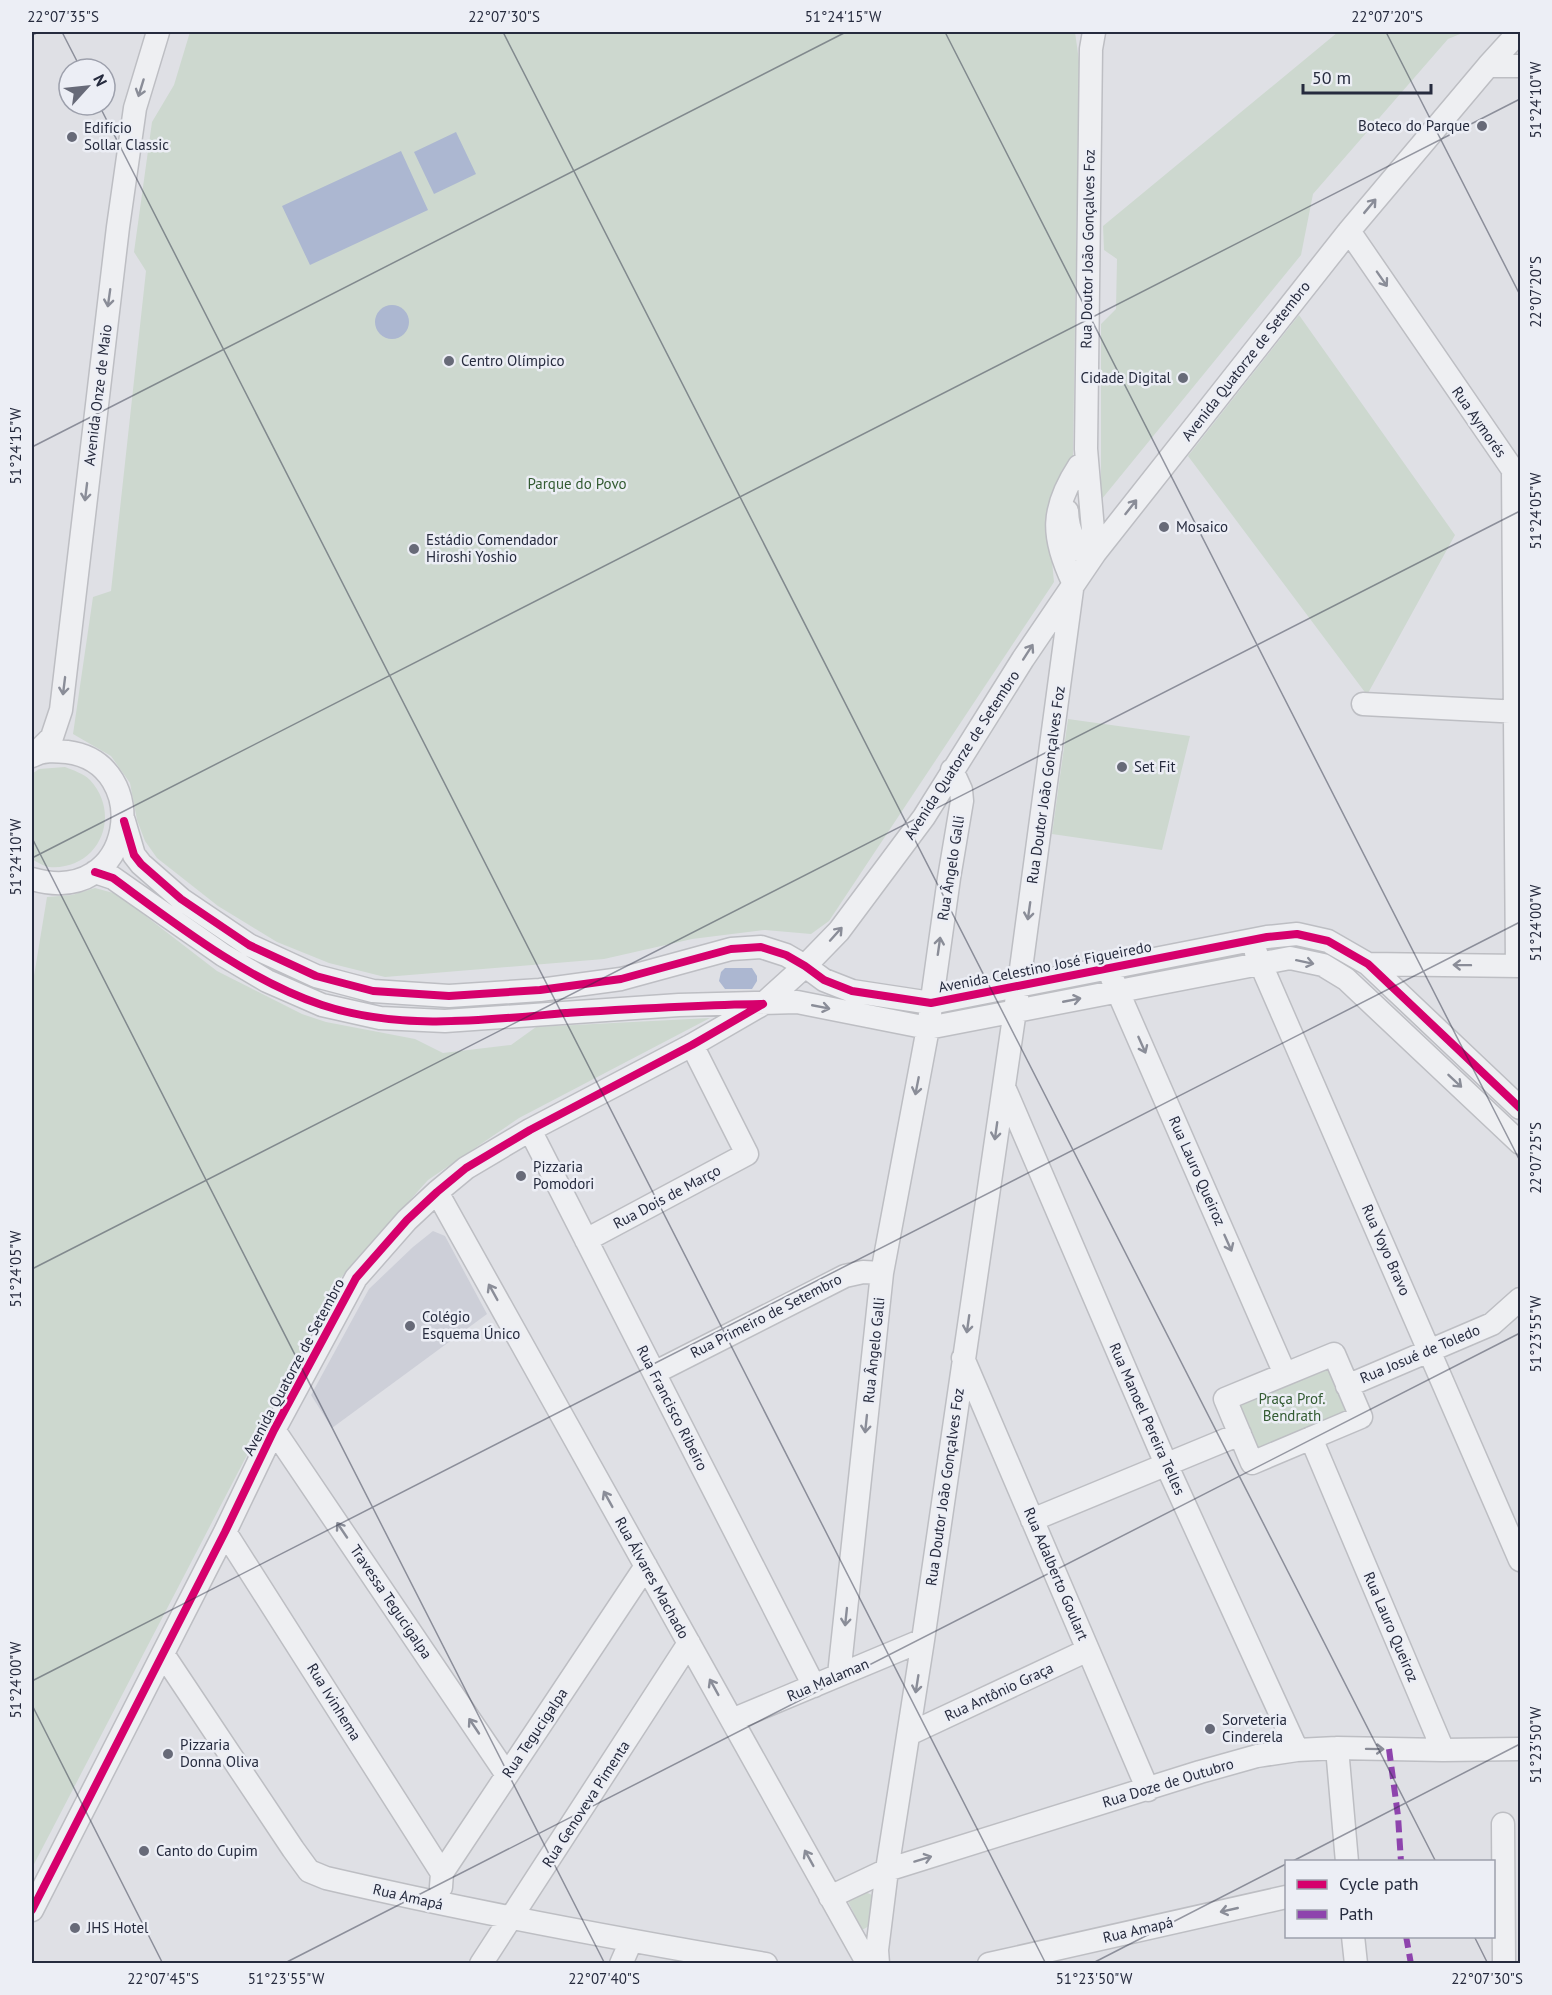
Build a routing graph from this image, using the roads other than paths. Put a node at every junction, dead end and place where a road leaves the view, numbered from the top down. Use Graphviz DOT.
graph roads {
  1 [pos="158,32"];
  2 [pos="1520,32"];
  3 [pos="1091,37"];
  4 [pos="1488,66"];
  5 [pos="1521,66"];
  6 [pos="1348,231"];
  7 [pos="1083,458"];
  8 [pos="1517,467"];
  9 [pos="1092,556"];
  10 [pos="1073,582"];
  11 [pos="1363,704"];
  12 [pos="1518,712"];
  13 [pos="33,755"];
  14 [pos="952,770"];
  15 [pos="124,821"];
  16 [pos="95,872"];
  17 [pos="32,879"];
  18 [pos="1251,940"];
  19 [pos="1368,964"];
  20 [pos="1261,965"];
  21 [pos="805,966"];
  22 [pos="1519,966"];
  23 [pos="1108,969"];
  24 [pos="1018,987"];
  25 [pos="1118,991"];
  26 [pos="764,1004"];
  27 [pos="931,1004"];
  28 [pos="1015,1011"];
  29 [pos="928,1028"];
  30 [pos="692,1045"];
  31 [pos="1003,1086"];
  32 [pos="1521,1108"];
  33 [pos="530,1130"];
  34 [pos="1521,1143"];
  35 [pos="437,1192"];
  36 [pos="586,1240"];
  37 [pos="882,1273"];
  38 [pos="1521,1299"];
  39 [pos="1429,1350"];
  40 [pos="963,1358"];
  41 [pos="654,1373"];
  42 [pos="1285,1374"];
  43 [pos="1347,1386"];
  44 [pos="274,1430"];
  45 [pos="1240,1434"];
  46 [pos="1311,1438"];
  47 [pos="1166,1464"];
  48 [pos="1032,1520"];
  49 [pos="225,1532"];
  50 [pos="1521,1560"];
  51 [pos="646,1566"];
  52 [pos="923,1640"];
  53 [pos="689,1643"];
  54 [pos="1088,1650"];
  55 [pos="163,1654"];
  56 [pos="839,1676"];
  57 [pos="814,1686"];
  58 [pos="732,1720"];
  59 [pos="909,1734"];
  60 [pos="1337,1748"];
  61 [pos="1521,1749"];
  62 [pos="1297,1750"];
  63 [pos="1443,1750"];
  64 [pos="507,1774"];
  65 [pos="1148,1790"];
  66 [pos="1503,1824"];
  67 [pos="1347,1860"];
  68 [pos="887,1870"];
  69 [pos="442,1873"];
  70 [pos="830,1897"];
  71 [pos="1285,1897"];
  72 [pos="441,1905"];
  73 [pos="32,1910"];
  74 [pos="512,1918"];
  75 [pos="1353,1938"];
  76 [pos="631,1941"];
  77 [pos="481,1964"];
  78 [pos="621,1964"];
  79 [pos="766,1964"];
  80 [pos="868,1964"];
  81 [pos="878,1964"];
  82 [pos="989,1964"];
  83 [pos="1356,1964"];
  84 [pos="1504,1964"];
  1 -- 13 [label="street, Avenida Onze de Maio, one-way"];
  2 -- 4 [label="street, Avenida Quatorze de Setembro"];
  3 -- 7 [label="street, Rua Doutor João Gonçalves Foz"];
  4 -- 5 [label="street"];
  6 -- 4 [label="street, Avenida Quatorze de Setembro, one-way"];
  6 -- 8 [label="street, Rua Aymorés, one-way"];
  9 -- 6 [label="street, Avenida Quatorze de Setembro, one-way"];
  7 -- 9 [label="street, Rua Doutor João Gonçalves Foz"];
  7 -- 10 [label="street"];
  8 -- 12 [label="street, Rua Aymorés"];
  9 -- 10 [label="street, Avenida Quatorze de Setembro"];
  14 -- 10 [label="street, Avenida Quatorze de Setembro, one-way"];
  10 -- 24 [label="street, Rua Doutor João Gonçalves Foz, one-way"];
  11 -- 12 [label="street"];
  12 -- 22 [label="street, Rua Aymorés"];
  13 -- 15 [label="street, Avenida Celestino José Figueiredo"];
  21 -- 14 [label="street, Avenida Quatorze de Setembro, one-way"];
  27 -- 14 [label="street, Rua Ângelo Galli, one-way"];
  15 -- 16 [label="street"];
  15 -- 21 [label="street, Avenida Celestino José Figueiredo"];
  16 -- 17 [label="street"];
  16 -- 26 [label="street"];
  18 -- 19 [label="street, Avenida Celestino José Figueiredo"];
  18 -- 20 [label="street, Rua Yoyo Bravo"];
  18 -- 23 [label="street, Avenida Celestino José Figueiredo"];
  22 -- 19 [label="street, one-way"];
  19 -- 32 [label="street, Avenida Celestino José Figueiredo"];
  20 -- 25 [label="street"];
  20 -- 34 [label="street, one-way"];
  20 -- 39 [label="street, Rua Yoyo Bravo"];
  21 -- 26 [label="street, Avenida Quatorze de Setembro"];
  21 -- 27 [label="street, Avenida Celestino José Figueiredo"];
  23 -- 24 [label="street, Avenida Celestino José Figueiredo"];
  23 -- 25 [label="street, Rua Lauro Queiroz"];
  24 -- 27 [label="street, Avenida Celestino José Figueiredo"];
  24 -- 28 [label="street, Rua Doutor João Gonçalves Foz"];
  28 -- 25 [label="street, one-way"];
  25 -- 42 [label="street, Rua Lauro Queiroz, one-way"];
  26 -- 29 [label="street, one-way"];
  26 -- 30 [label="street, Avenida Quatorze de Setembro"];
  27 -- 29 [label="street, Rua Ângelo Galli"];
  28 -- 29 [label="street"];
  28 -- 31 [label="street, Rua Doutor João Gonçalves Foz"];
  29 -- 37 [label="street, Rua Ângelo Galli, one-way"];
  30 -- 33 [label="street, Avenida Quatorze de Setembro"];
  30 -- 36 [label="street, Rua Dois de Março"];
  31 -- 40 [label="street, Rua Doutor João Gonçalves Foz, one-way"];
  31 -- 47 [label="street, Rua Manoel Pereira Telles"];
  33 -- 35 [label="street, Avenida Quatorze de Setembro"];
  33 -- 36 [label="street, Rua Francisco Ribeiro"];
  35 -- 44 [label="street, Avenida Quatorze de Setembro"];
  51 -- 35 [label="street, Rua Álvares Machado, one-way"];
  36 -- 41 [label="street, Rua Francisco Ribeiro"];
  37 -- 41 [label="street, Rua Primeiro de Setembro"];
  37 -- 56 [label="street, Rua Ângelo Galli, one-way"];
  38 -- 39 [label="street, Rua Josué de Toledo"];
  39 -- 43 [label="street, Rua Josué de Toledo"];
  39 -- 50 [label="street, Rua Yoyo Bravo"];
  40 -- 48 [label="street, Rua Adalberto Goulart"];
  40 -- 52 [label="street, Rua Doutor João Gonçalves Foz"];
  41 -- 57 [label="street, Rua Francisco Ribeiro"];
  42 -- 43 [label="street, Rua Josué de Toledo"];
  42 -- 45 [label="street, Rua Josué de Toledo"];
  43 -- 46 [label="street, Rua Josué de Toledo"];
  44 -- 49 [label="street, Avenida Quatorze de Setembro"];
  64 -- 44 [label="street, Travessa Tegucigalpa, one-way"];
  45 -- 46 [label="street, Rua Josué de Toledo"];
  45 -- 47 [label="street"];
  46 -- 63 [label="street, Rua Lauro Queiroz"];
  47 -- 48 [label="street"];
  47 -- 62 [label="street, Rua Manoel Pereira Telles"];
  48 -- 54 [label="street, Rua Adalberto Goulart"];
  49 -- 55 [label="street, Avenida Quatorze de Setembro"];
  49 -- 69 [label="street, Rua Ivinhema"];
  51 -- 53 [label="street, Rua Álvares Machado"];
  51 -- 64 [label="street, Rua Tegucigalpa"];
  52 -- 56 [label="street, Rua Malaman"];
  52 -- 59 [label="street, Rua Doutor João Gonçalves Foz, one-way"];
  58 -- 53 [label="street, Rua Álvares Machado, one-way"];
  53 -- 74 [label="street, Rua Genoveva Pimenta"];
  54 -- 59 [label="street, Rua Antônio Graça"];
  54 -- 65 [label="street, Rua Adalberto Goulart"];
  55 -- 72 [label="street, Rua Amapá"];
  55 -- 73 [label="street, Avenida Quatorze de Setembro"];
  56 -- 57 [label="street, Rua Malaman"];
  57 -- 58 [label="street, Rua Malaman"];
  70 -- 58 [label="street, Rua Álvares Machado, one-way"];
  59 -- 68 [label="street, Rua Doutor João Gonçalves Foz"];
  60 -- 62 [label="street, Rua Doze de Outubro"];
  60 -- 63 [label="street, Rua Doze de Outubro, one-way"];
  60 -- 67 [label="street"];
  61 -- 63 [label="street, Rua Doze de Outubro"];
  62 -- 65 [label="street, Rua Doze de Outubro"];
  64 -- 69 [label="street, Rua Tegucigalpa"];
  68 -- 65 [label="street, Rua Doze de Outubro, one-way"];
  66 -- 84 [label="street"];
  68 -- 70 [label="street, Rua Doze de Outubro"];
  68 -- 81 [label="street, Rua Doutor João Gonçalves Foz"];
  69 -- 72 [label="street"];
  70 -- 80 [label="street, Rua Álvares Machado"];
  71 -- 82 [label="street, Rua Amapá, one-way"];
  72 -- 74 [label="street, Rua Amapá"];
  74 -- 76 [label="street, Rua Amapá"];
  74 -- 77 [label="street, Rua Genoveva Pimenta"];
  75 -- 83 [label="street"];
  76 -- 78 [label="street"];
  76 -- 79 [label="street, Rua Amapá"];
}
